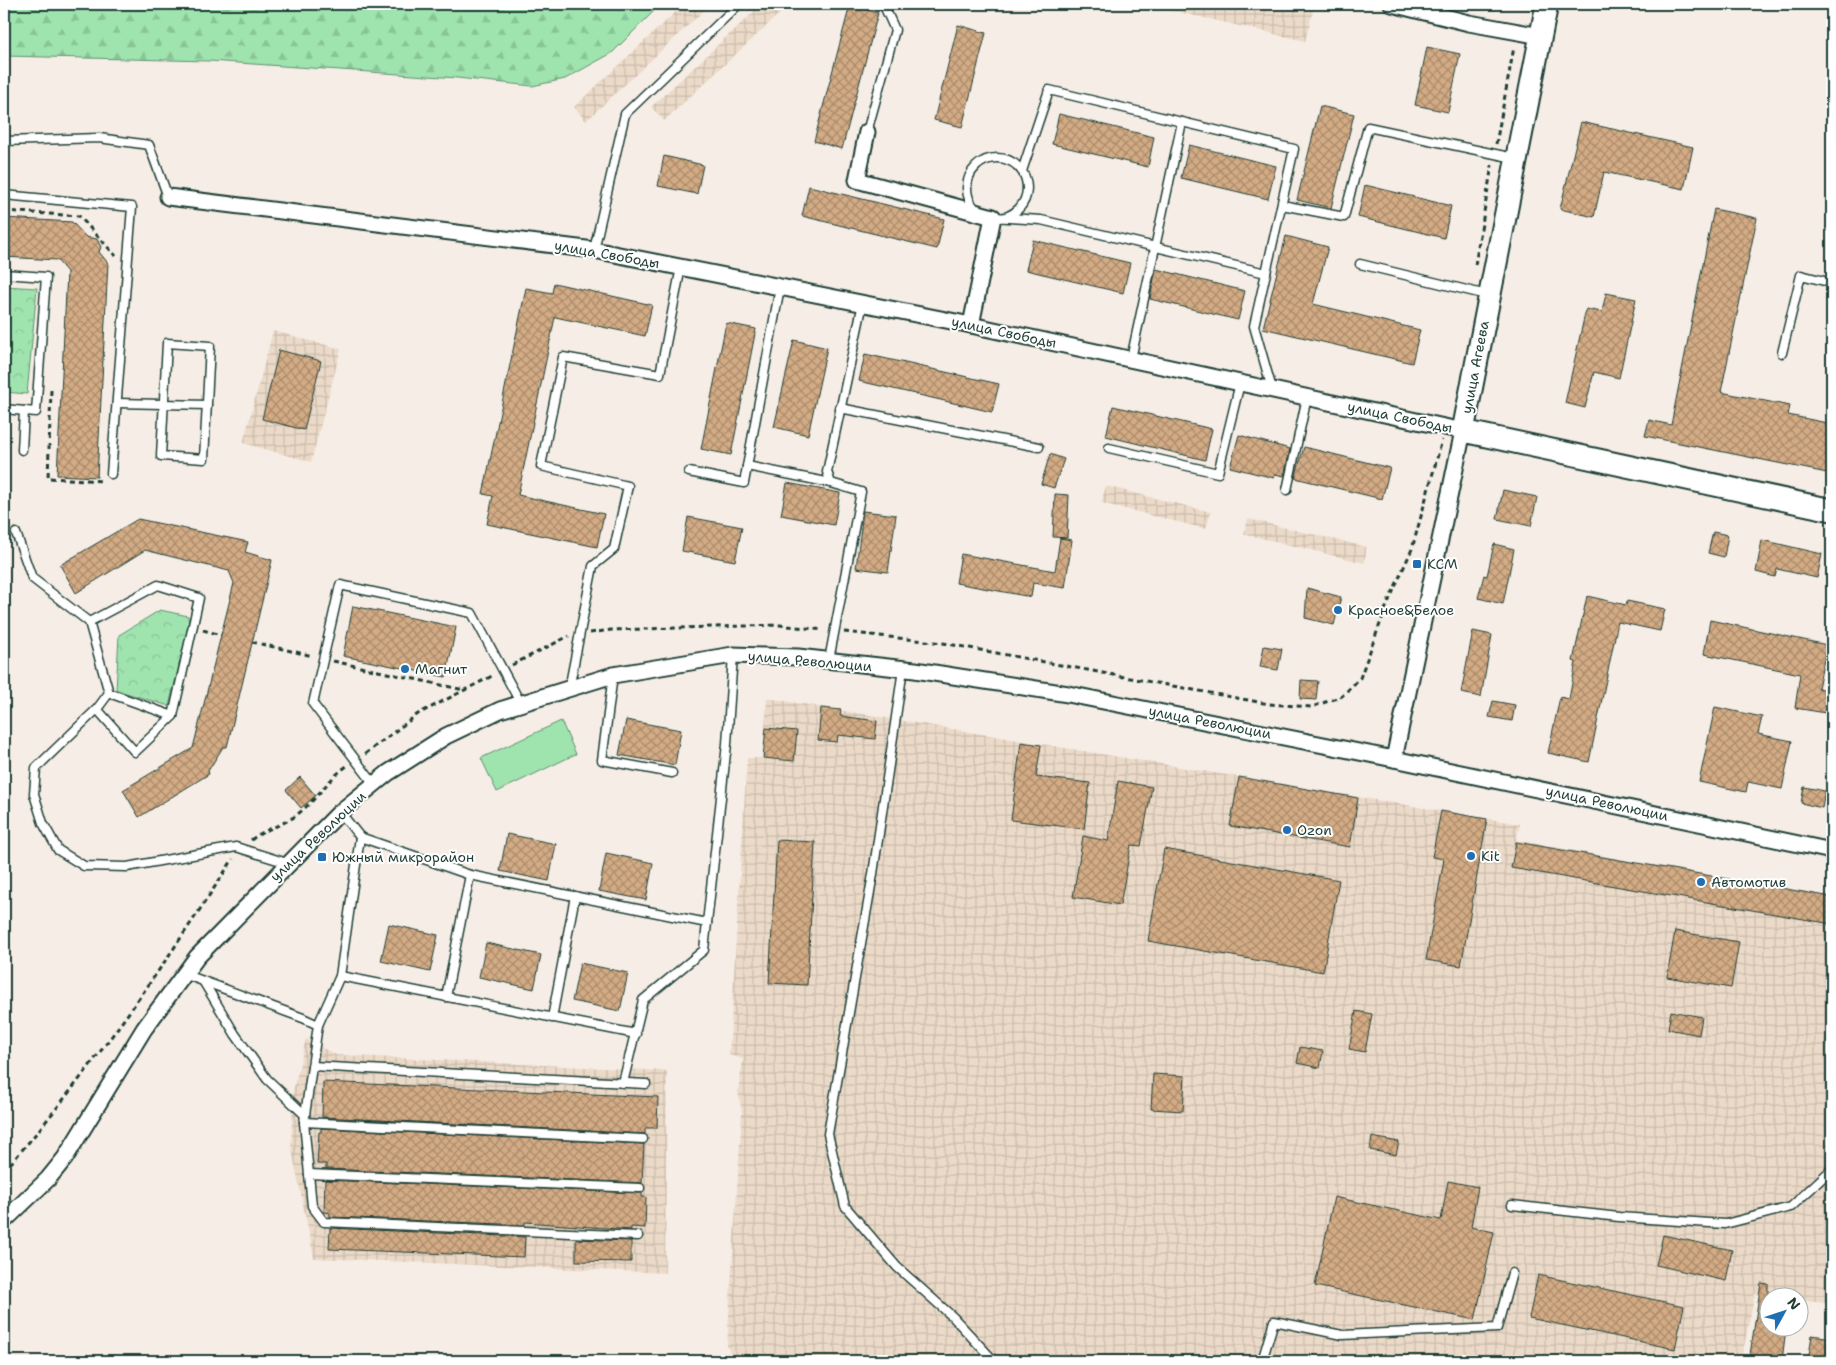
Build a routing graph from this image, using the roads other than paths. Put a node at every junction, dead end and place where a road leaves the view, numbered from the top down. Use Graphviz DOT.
graph roads {
  1 [pos="739,4"];
  2 [pos="885,4"];
  3 [pos="1392,4"];
  4 [pos="1547,4"];
  5 [pos="1541,36"];
  6 [pos="1182,122"];
  7 [pos="867,132"];
  8 [pos="4,141"];
  9 [pos="1516,158"];
  10 [pos="1022,171"];
  11 [pos="4,195"];
  12 [pos="168,197"];
  13 [pos="1282,205"];
  14 [pos="993,217"];
  15 [pos="1155,247"];
  16 [pos="594,250"];
  17 [pos="1360,264"];
  18 [pos="680,267"];
  19 [pos="1266,273"];
  20 [pos="4,274"];
  21 [pos="1832,282"];
  22 [pos="780,286"];
  23 [pos="1480,293"];
  24 [pos="862,303"];
  25 [pos="972,325"];
  26 [pos="1782,353"];
  27 [pos="1131,359"];
  28 [pos="1240,383"];
  29 [pos="1272,390"];
  30 [pos="1307,397"];
  31 [pos="117,403"];
  32 [pos="163,404"];
  33 [pos="207,405"];
  34 [pos="840,408"];
  35 [pos="4,409"];
  36 [pos="24,411"];
  37 [pos="1454,429"];
  38 [pos="1039,447"];
  39 [pos="1109,448"];
  40 [pos="22,450"];
  41 [pos="747,466"];
  42 [pos="689,472"];
  43 [pos="108,473"];
  44 [pos="831,483"];
  45 [pos="1287,490"];
  46 [pos="1832,510"];
  47 [pos="16,532"];
  48 [pos="89,622"];
  49 [pos="733,655"];
  50 [pos="829,660"];
  51 [pos="903,669"];
  52 [pos="614,675"];
  53 [pos="569,688"];
  54 [pos="109,693"];
  55 [pos="521,704"];
  56 [pos="97,709"];
  57 [pos="173,716"];
  58 [pos="1394,759"];
  59 [pos="672,773"];
  60 [pos="374,784"];
  61 [pos="340,812"];
  62 [pos="360,837"];
  63 [pos="1832,851"];
  64 [pos="287,864"];
  65 [pos="470,875"];
  66 [pos="575,896"];
  67 [pos="707,923"];
  68 [pos="184,974"];
  69 [pos="340,976"];
  70 [pos="203,981"];
  71 [pos="446,997"];
  72 [pos="552,1018"];
  73 [pos="318,1026"];
  74 [pos="636,1034"];
  75 [pos="312,1066"];
  76 [pos="624,1083"];
  77 [pos="646,1084"];
  78 [pos="305,1118"];
  79 [pos="642,1139"];
  80 [pos="1832,1169"];
  81 [pos="309,1174"];
  82 [pos="640,1188"];
  83 [pos="1512,1205"];
  84 [pos="4,1221"];
  85 [pos="638,1236"];
  86 [pos="1512,1272"];
  87 [pos="994,1361"];
  88 [pos="1262,1361"];
  1 -- 16 [label="lane"];
  2 -- 7 [label="lane"];
  3 -- 5 [label="street"];
  4 -- 5 [label="street, улица Агеева"];
  5 -- 9 [label="street, улица Агеева"];
  6 -- 10 [label="lane"];
  6 -- 13 [label="lane"];
  6 -- 15 [label="lane"];
  7 -- 14 [label="street"];
  8 -- 12 [label="lane"];
  9 -- 13 [label="lane"];
  9 -- 23 [label="street, улица Агеева"];
  10 -- 14 [label="lane"];
  10 -- 14 [label="lane"];
  11 -- 31 [label="lane"];
  12 -- 16 [label="street, улица Свободы"];
  13 -- 19 [label="lane"];
  14 -- 15 [label="lane"];
  14 -- 25 [label="street"];
  15 -- 19 [label="lane"];
  15 -- 27 [label="lane"];
  16 -- 18 [label="street, улица Свободы"];
  17 -- 23 [label="lane"];
  18 -- 22 [label="street, улица Свободы"];
  18 -- 53 [label="lane"];
  19 -- 29 [label="lane"];
  20 -- 36 [label="lane"];
  21 -- 26 [label="lane"];
  22 -- 24 [label="street, улица Свободы"];
  22 -- 41 [label="lane"];
  23 -- 37 [label="street, улица Агеева"];
  24 -- 25 [label="street, улица Свободы"];
  24 -- 34 [label="lane"];
  25 -- 27 [label="street, улица Свободы"];
  27 -- 28 [label="street, улица Свободы"];
  28 -- 29 [label="street, улица Свободы"];
  28 -- 39 [label="lane"];
  29 -- 30 [label="street, улица Свободы"];
  30 -- 37 [label="street, улица Свободы"];
  30 -- 45 [label="lane"];
  31 -- 32 [label="lane"];
  31 -- 43 [label="lane"];
  32 -- 33 [label="lane"];
  32 -- 33 [label="lane"];
  32 -- 33 [label="lane"];
  34 -- 38 [label="lane"];
  34 -- 44 [label="lane"];
  35 -- 36 [label="lane"];
  36 -- 40 [label="lane"];
  37 -- 46 [label="street, улица Свободы"];
  37 -- 58 [label="street, улица Агеева"];
  41 -- 42 [label="lane"];
  41 -- 44 [label="lane"];
  44 -- 50 [label="lane"];
  47 -- 48 [label="lane"];
  48 -- 54 [label="lane"];
  48 -- 57 [label="lane"];
  49 -- 50 [label="street, улица Революции"];
  49 -- 52 [label="street, улица Революции"];
  49 -- 67 [label="lane"];
  50 -- 51 [label="street, улица Революции"];
  51 -- 58 [label="street, улица Революции"];
  51 -- 87 [label="lane"];
  52 -- 53 [label="street, улица Революции"];
  52 -- 59 [label="lane"];
  53 -- 55 [label="street, улица Революции"];
  54 -- 56 [label="lane"];
  54 -- 57 [label="lane"];
  55 -- 60 [label="street, улица Революции"];
  55 -- 60 [label="lane"];
  56 -- 57 [label="lane"];
  56 -- 64 [label="lane"];
  58 -- 63 [label="street, улица Революции"];
  60 -- 61 [label="street, улица Революции"];
  61 -- 62 [label="lane"];
  61 -- 64 [label="street, улица Революции"];
  62 -- 65 [label="lane"];
  62 -- 69 [label="lane"];
  64 -- 68 [label="street, улица Революции"];
  65 -- 66 [label="lane"];
  65 -- 71 [label="lane"];
  66 -- 67 [label="lane"];
  66 -- 72 [label="lane"];
  67 -- 74 [label="lane"];
  68 -- 70 [label="lane"];
  68 -- 84 [label="street, улица Революции"];
  69 -- 71 [label="lane"];
  69 -- 73 [label="lane"];
  70 -- 73 [label="lane"];
  70 -- 78 [label="lane"];
  71 -- 72 [label="lane"];
  72 -- 74 [label="lane"];
  73 -- 75 [label="lane"];
  74 -- 76 [label="lane"];
  75 -- 76 [label="lane"];
  75 -- 78 [label="lane"];
  76 -- 77 [label="lane"];
  78 -- 79 [label="lane"];
  78 -- 81 [label="lane"];
  80 -- 83 [label="lane"];
  81 -- 82 [label="lane"];
  81 -- 85 [label="lane"];
  86 -- 88 [label="lane"];
}
